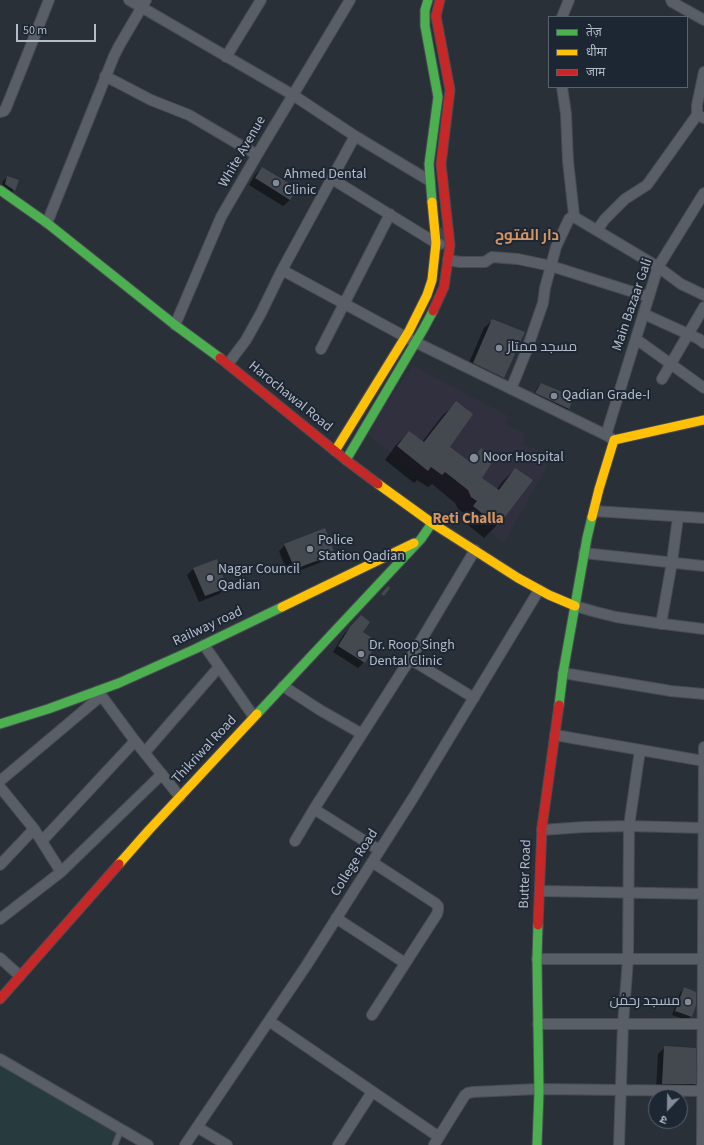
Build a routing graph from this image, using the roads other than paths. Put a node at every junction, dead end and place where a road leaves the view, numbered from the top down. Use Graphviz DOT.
graph roads {
  1 [pos="49,0"];
  2 [pos="128,0"];
  3 [pos="261,0"];
  4 [pos="350,0"];
  5 [pos="428,0"];
  6 [pos="440,0"];
  7 [pos="569,0"];
  8 [pos="671,0"];
  9 [pos="144,4"];
  10 [pos="562,16"];
  11 [pos="704,20"];
  12 [pos="436,24"];
  13 [pos="424,26"];
  14 [pos="226,57"];
  15 [pos="704,72"];
  16 [pos="105,76"];
  17 [pos="562,88"];
  18 [pos="293,95"];
  19 [pos="0,112"];
  20 [pos="700,117"];
  21 [pos="355,136"];
  22 [pos="257,155"];
  23 [pos="441,169"];
  24 [pos="429,170"];
  25 [pos="332,179"];
  26 [pos="430,181"];
  27 [pos="0,190"];
  28 [pos="704,193"];
  29 [pos="390,214"];
  30 [pos="574,215"];
  31 [pos="47,223"];
  32 [pos="597,230"];
  33 [pos="436,243"];
  34 [pos="450,245"];
  35 [pos="448,260"];
  36 [pos="551,266"];
  37 [pos="658,267"];
  38 [pos="282,270"];
  39 [pos="704,296"];
  40 [pos="649,297"];
  41 [pos="345,304"];
  42 [pos="704,307"];
  43 [pos="644,314"];
  44 [pos="175,325"];
  45 [pos="688,334"];
  46 [pos="405,336"];
  47 [pos="636,339"];
  48 [pos="415,342"];
  49 [pos="704,343"];
  50 [pos="321,349"];
  51 [pos="670,363"];
  52 [pos="228,364"];
  53 [pos="662,379"];
  54 [pos="704,388"];
  55 [pos="511,389"];
  56 [pos="704,420"];
  57 [pos="610,438"];
  58 [pos="335,451"];
  59 [pos="346,460"];
  60 [pos="594,511"];
  61 [pos="678,516"];
  62 [pos="704,518"];
  63 [pos="432,523"];
  64 [pos="421,539"];
  65 [pos="475,550"];
  66 [pos="584,553"];
  67 [pos="672,562"];
  68 [pos="704,566"];
  69 [pos="539,590"];
  70 [pos="575,606"];
  71 [pos="661,624"];
  72 [pos="704,629"];
  73 [pos="204,645"];
  74 [pos="410,659"];
  75 [pos="219,667"];
  76 [pos="563,673"];
  77 [pos="283,686"];
  78 [pos="99,693"];
  79 [pos="704,694"];
  80 [pos="474,698"];
  81 [pos="254,717"];
  82 [pos="0,724"];
  83 [pos="362,734"];
  84 [pos="554,735"];
  85 [pos="135,741"];
  86 [pos="704,747"];
  87 [pos="640,750"];
  88 [pos="145,752"];
  89 [pos="704,761"];
  90 [pos="162,774"];
  91 [pos="0,781"];
  92 [pos="0,787"];
  93 [pos="180,797"];
  94 [pos="314,809"];
  95 [pos="629,826"];
  96 [pos="704,828"];
  97 [pos="34,829"];
  98 [pos="542,830"];
  99 [pos="42,841"];
  100 [pos="295,841"];
  101 [pos="379,850"];
  102 [pos="372,862"];
  103 [pos="0,865"];
  104 [pos="61,872"];
  105 [pos="540,891"];
  106 [pos="628,892"];
  107 [pos="704,894"];
  108 [pos="336,918"];
  109 [pos="0,920"];
  110 [pos="0,958"];
  111 [pos="537,959"];
  112 [pos="628,959"];
  113 [pos="704,959"];
  114 [pos="405,963"];
  115 [pos="20,976"];
  116 [pos="0,998"];
  117 [pos="372,1015"];
  118 [pos="269,1021"];
  119 [pos="538,1024"];
  120 [pos="624,1024"];
  121 [pos="704,1024"];
  122 [pos="0,1059"];
  123 [pos="538,1089"];
  124 [pos="621,1091"];
  125 [pos="372,1092"];
  126 [pos="703,1092"];
  127 [pos="197,1127"];
  128 [pos="121,1129"];
  129 [pos="436,1141"];
  130 [pos="115,1145"];
  131 [pos="148,1145"];
  132 [pos="185,1145"];
  133 [pos="227,1145"];
  134 [pos="338,1145"];
  135 [pos="537,1145"];
  136 [pos="619,1145"];
  137 [pos="702,1145"];
  1 -- 19 [label="street"];
  2 -- 9 [label="street"];
  3 -- 14 [label="street"];
  4 -- 18 [label="street, White Avenue"];
  5 -- 13 [label="main road"];
  6 -- 12 [label="main road"];
  7 -- 10 [label="street"];
  8 -- 11 [label="street"];
  9 -- 14 [label="street"];
  9 -- 16 [label="street"];
  12 -- 13 [label="main road"];
  12 -- 23 [label="main road"];
  13 -- 24 [label="main road"];
  14 -- 18 [label="street"];
  15 -- 20 [label="street"];
  16 -- 22 [label="street"];
  16 -- 31 [label="street"];
  17 -- 30 [label="street"];
  18 -- 21 [label="street"];
  18 -- 22 [label="street, White Avenue"];
  20 -- 32 [label="street"];
  21 -- 25 [label="street"];
  21 -- 26 [label="street"];
  22 -- 44 [label="street, White Avenue"];
  23 -- 24 [label="street"];
  23 -- 34 [label="main road"];
  24 -- 26 [label="main road"];
  25 -- 29 [label="street"];
  25 -- 38 [label="street"];
  26 -- 33 [label="main road"];
  27 -- 31 [label="main road, Harochawal Road"];
  28 -- 37 [label="street, Main Bazaar Gali"];
  29 -- 33 [label="street"];
  29 -- 41 [label="street"];
  30 -- 32 [label="street"];
  30 -- 36 [label="street"];
  31 -- 44 [label="main road, Harochawal Road"];
  32 -- 37 [label="street"];
  33 -- 34 [label="street"];
  33 -- 46 [label="main road"];
  34 -- 35 [label="main road"];
  35 -- 36 [label="street"];
  35 -- 48 [label="main road"];
  36 -- 40 [label="street"];
  36 -- 55 [label="street"];
  37 -- 39 [label="street"];
  37 -- 40 [label="street, Main Bazaar Gali"];
  38 -- 41 [label="street"];
  38 -- 52 [label="street"];
  40 -- 43 [label="street, Main Bazaar Gali"];
  41 -- 46 [label="street"];
  41 -- 50 [label="street"];
  42 -- 45 [label="street"];
  43 -- 45 [label="street"];
  43 -- 47 [label="street, Main Bazaar Gali"];
  44 -- 52 [label="main road, Harochawal Road"];
  45 -- 49 [label="street"];
  45 -- 51 [label="street"];
  46 -- 48 [label="street"];
  46 -- 58 [label="main road"];
  47 -- 51 [label="street"];
  47 -- 57 [label="street, Main Bazaar Gali"];
  48 -- 55 [label="street"];
  48 -- 59 [label="main road"];
  51 -- 53 [label="street"];
  51 -- 54 [label="street"];
  52 -- 58 [label="main road, Harochawal Road"];
  55 -- 57 [label="street"];
  56 -- 57 [label="main road"];
  57 -- 60 [label="main road, Butter Road"];
  58 -- 59 [label="main road, Harochawal Road"];
  59 -- 63 [label="main road, Harochawal Road"];
  60 -- 61 [label="street"];
  60 -- 66 [label="main road, Butter Road"];
  61 -- 62 [label="street"];
  61 -- 67 [label="street"];
  63 -- 64 [label="main road, Thikriwal Road"];
  63 -- 65 [label="main road, Harochawal Road"];
  64 -- 73 [label="main road, Railway road"];
  64 -- 77 [label="main road, Thikriwal Road"];
  65 -- 69 [label="main road, Harochawal Road"];
  65 -- 74 [label="street"];
  66 -- 67 [label="street"];
  66 -- 70 [label="main road, Butter Road"];
  67 -- 68 [label="street"];
  67 -- 71 [label="street"];
  69 -- 70 [label="main road, Harochawal Road"];
  69 -- 80 [label="street, College Road"];
  70 -- 71 [label="street"];
  70 -- 76 [label="main road, Butter Road"];
  71 -- 72 [label="street"];
  73 -- 75 [label="street"];
  73 -- 78 [label="main road, Railway road"];
  74 -- 80 [label="street"];
  74 -- 83 [label="street"];
  75 -- 81 [label="street"];
  75 -- 88 [label="street"];
  76 -- 79 [label="street"];
  76 -- 84 [label="main road, Butter Road"];
  77 -- 81 [label="main road, Thikriwal Road"];
  77 -- 83 [label="street"];
  78 -- 82 [label="main road, Railway road"];
  78 -- 85 [label="street"];
  78 -- 91 [label="street"];
  80 -- 101 [label="street, College Road"];
  81 -- 93 [label="main road, Thikriwal Road"];
  83 -- 94 [label="street"];
  84 -- 87 [label="street"];
  84 -- 98 [label="main road, Butter Road"];
  85 -- 88 [label="street"];
  85 -- 99 [label="street"];
  86 -- 89 [label="street"];
  87 -- 89 [label="street"];
  87 -- 95 [label="street"];
  88 -- 90 [label="street"];
  89 -- 96 [label="street"];
  90 -- 93 [label="street"];
  90 -- 104 [label="street"];
  92 -- 97 [label="street"];
  93 -- 115 [label="main road, Thikriwal Road"];
  94 -- 100 [label="street"];
  94 -- 101 [label="street"];
  95 -- 96 [label="street"];
  95 -- 98 [label="street"];
  95 -- 106 [label="street"];
  96 -- 107 [label="street"];
  97 -- 99 [label="street"];
  97 -- 103 [label="street"];
  98 -- 105 [label="main road, Butter Road"];
  99 -- 104 [label="street"];
  101 -- 102 [label="street, College Road"];
  102 -- 108 [label="street, College Road"];
  102 -- 114 [label="street"];
  104 -- 109 [label="street"];
  105 -- 106 [label="street"];
  105 -- 111 [label="main road, Butter Road"];
  106 -- 107 [label="street"];
  106 -- 112 [label="street"];
  107 -- 113 [label="street"];
  108 -- 114 [label="street"];
  108 -- 118 [label="street, College Road"];
  110 -- 115 [label="street"];
  111 -- 112 [label="street"];
  111 -- 119 [label="main road, Butter Road"];
  112 -- 113 [label="street"];
  112 -- 120 [label="street"];
  113 -- 121 [label="street"];
  114 -- 117 [label="street"];
  115 -- 116 [label="main road, Thikriwal Road"];
  118 -- 125 [label="street"];
  118 -- 127 [label="street, College Road"];
  119 -- 120 [label="street"];
  119 -- 123 [label="main road, Butter Road"];
  120 -- 121 [label="street"];
  120 -- 124 [label="street"];
  121 -- 126 [label="street"];
  122 -- 128 [label="street"];
  123 -- 124 [label="street"];
  123 -- 129 [label="street"];
  123 -- 135 [label="main road, Butter Road"];
  124 -- 126 [label="street"];
  124 -- 136 [label="street"];
  125 -- 129 [label="street"];
  125 -- 134 [label="street"];
  126 -- 137 [label="street"];
  127 -- 132 [label="street, College Road"];
  127 -- 133 [label="street"];
  128 -- 130 [label="lane"];
  128 -- 131 [label="street"];
}
